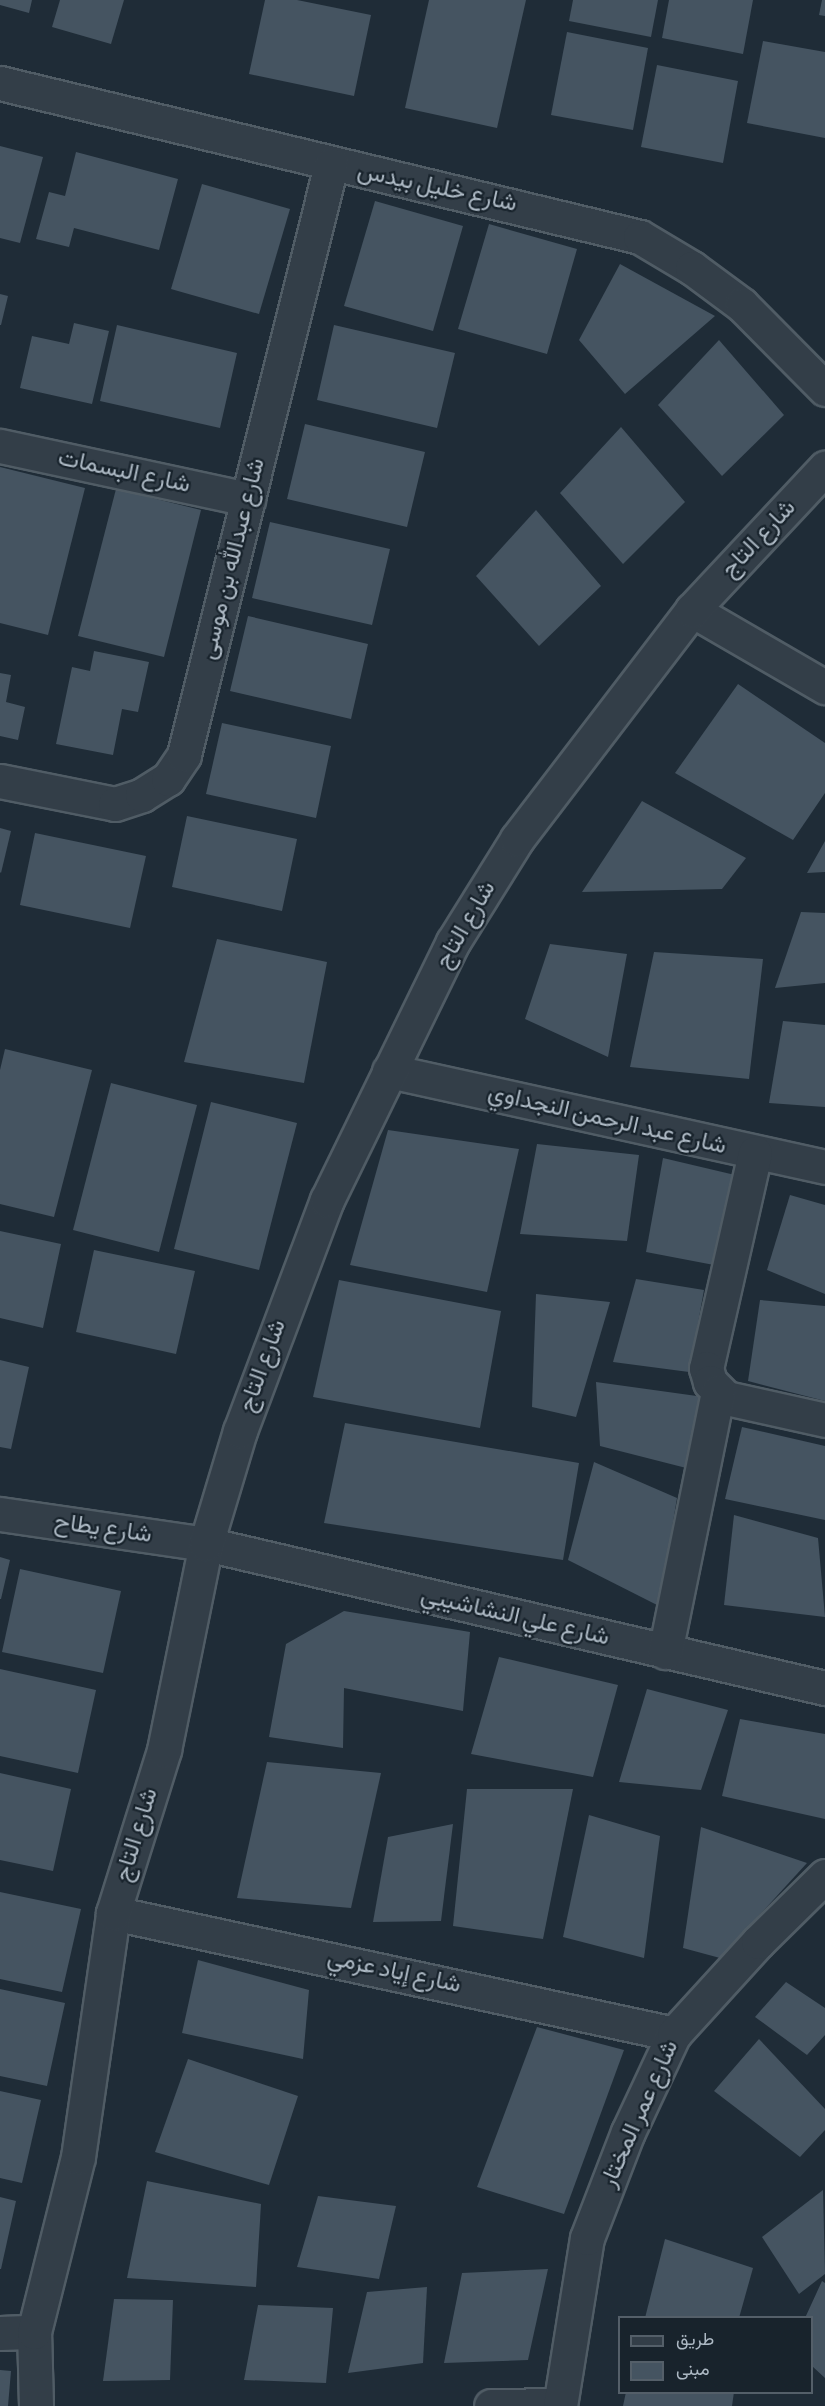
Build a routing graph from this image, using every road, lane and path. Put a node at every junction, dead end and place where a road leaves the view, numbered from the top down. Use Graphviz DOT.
graph roads {
  1 [pos="0,83"];
  2 [pos="331,165"];
  3 [pos="825,389"];
  4 [pos="0,446"];
  5 [pos="825,468"];
  6 [pos="248,499"];
  7 [pos="692,610"];
  8 [pos="825,687"];
  9 [pos="0,781"];
  10 [pos="389,1071"];
  11 [pos="755,1153"];
  12 [pos="825,1167"];
  13 [pos="718,1391"];
  14 [pos="825,1420"];
  15 [pos="0,1514"];
  16 [pos="206,1544"];
  17 [pos="665,1652"];
  18 [pos="825,1688"];
  19 [pos="825,1876"];
  20 [pos="113,1913"];
  21 [pos="674,2034"];
  22 [pos="34,2332"];
  23 [pos="0,2333"];
  24 [pos="36,2406"];
  25 [pos="491,2406"];
  26 [pos="560,2406"];
  1 -- 2 [label="street, شارع خليل بيدس"];
  2 -- 3 [label="street, شارع خليل بيدس"];
  2 -- 6 [label="street, شارع عبدالله بن موسى"];
  4 -- 6 [label="street, شارع البسمات"];
  5 -- 7 [label="street, شارع التاج"];
  6 -- 9 [label="street, شارع عبدالله بن موسى"];
  7 -- 8 [label="street"];
  7 -- 10 [label="street, شارع التاج"];
  10 -- 11 [label="street, شارع عبد الرحمن النجداوي"];
  10 -- 16 [label="street, شارع التاج"];
  11 -- 12 [label="street, شارع عبد الرحمن النجداوي"];
  11 -- 13 [label="street"];
  13 -- 14 [label="street"];
  13 -- 17 [label="street"];
  15 -- 16 [label="street, شارع يطاح"];
  16 -- 17 [label="street, شارع علي النشاشيبي"];
  16 -- 20 [label="street, شارع التاج"];
  17 -- 18 [label="street, شارع علي النشاشيبي"];
  19 -- 21 [label="street, شارع عمر المختار"];
  20 -- 21 [label="street, شارع إياد عزمي"];
  20 -- 22 [label="street, شارع التاج"];
  21 -- 26 [label="street, شارع عمر المختار"];
  22 -- 23 [label="street"];
  22 -- 24 [label="street, شارع التاج"];
  25 -- 26 [label="street"];
}
